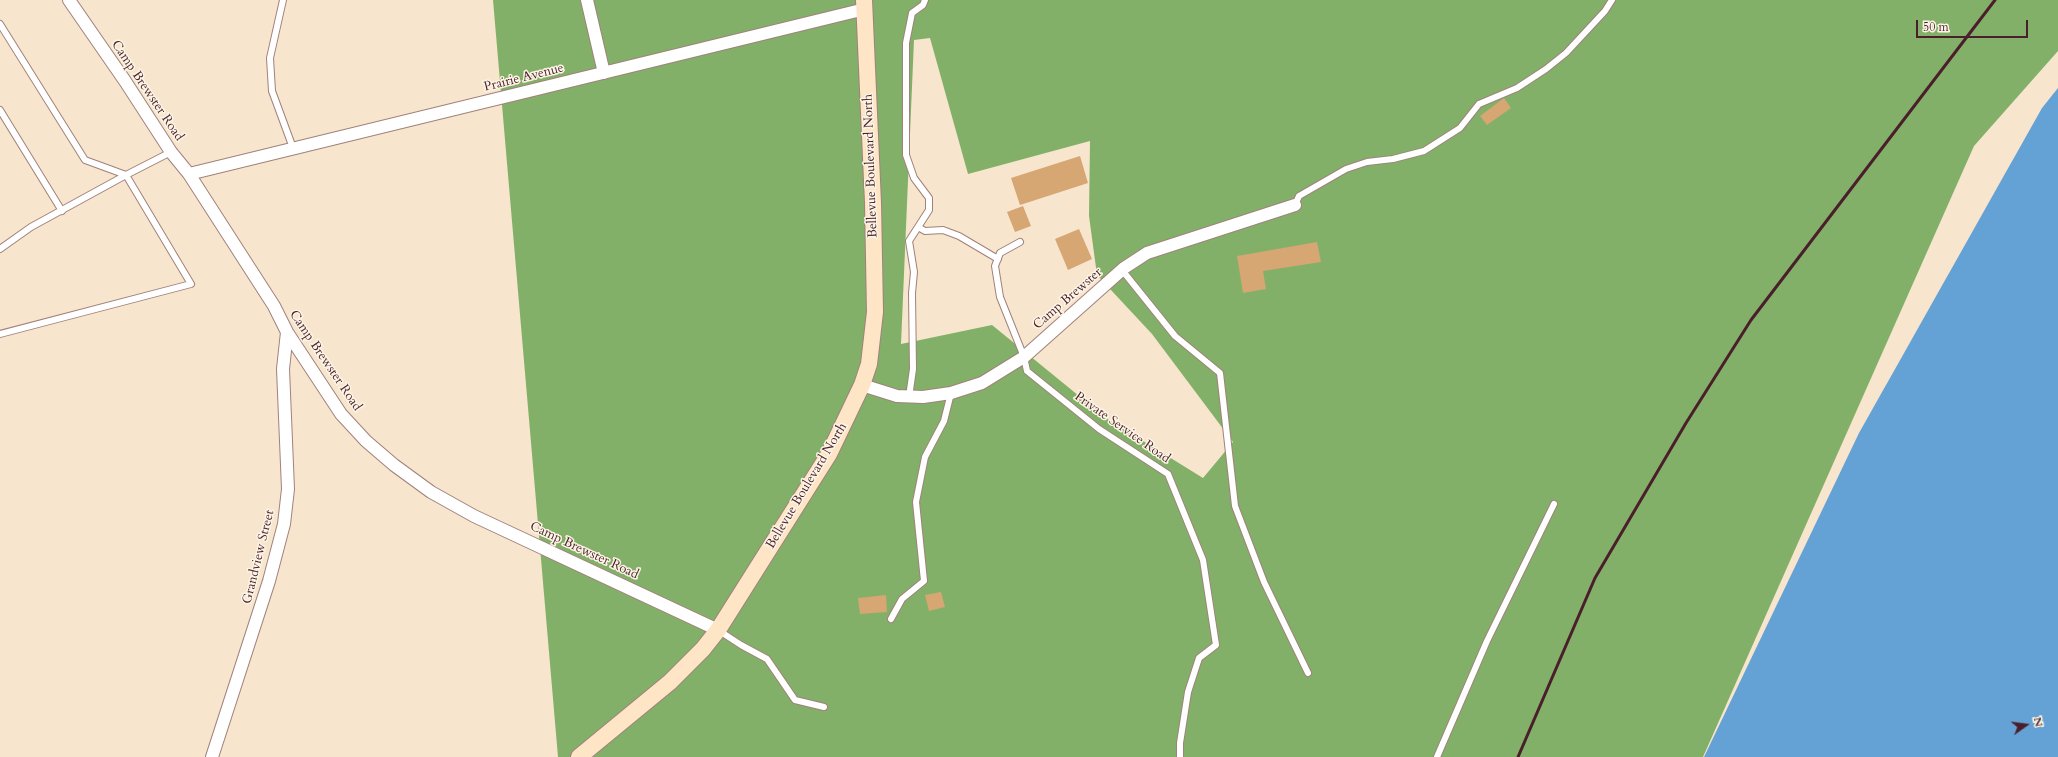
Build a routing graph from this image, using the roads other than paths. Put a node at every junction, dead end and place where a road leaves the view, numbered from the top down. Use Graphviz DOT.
graph roads {
  1 [pos="69,0"];
  2 [pos="283,0"];
  3 [pos="587,0"];
  4 [pos="925,0"];
  5 [pos="1612,0"];
  6 [pos="865,5"];
  7 [pos="0,24"];
  8 [pos="604,73"];
  9 [pos="0,110"];
  10 [pos="293,148"];
  11 [pos="171,152"];
  12 [pos="189,174"];
  13 [pos="126,175"];
  14 [pos="1295,205"];
  15 [pos="62,211"];
  16 [pos="918,228"];
  17 [pos="1020,242"];
  18 [pos="0,249"];
  19 [pos="998,259"];
  20 [pos="1122,270"];
  21 [pos="286,332"];
  22 [pos="0,334"];
  23 [pos="1024,357"];
  24 [pos="862,385"];
  25 [pos="951,393"];
  26 [pos="909,397"];
  27 [pos="1554,504"];
  28 [pos="891,619"];
  29 [pos="718,630"];
  30 [pos="1308,673"];
  31 [pos="824,707"];
  32 [pos="212,757"];
  33 [pos="579,757"];
  34 [pos="1180,757"];
  35 [pos="1438,757"];
  1 -- 11 [label="street, Camp Brewster Road"];
  2 -- 10 [label="lane"];
  3 -- 8 [label="street"];
  4 -- 16 [label="lane"];
  5 -- 14 [label="lane"];
  6 -- 8 [label="street, Prairie Avenue"];
  6 -- 24 [label="main road, Bellevue Boulevard North"];
  7 -- 13 [label="lane"];
  8 -- 10 [label="street, Prairie Avenue"];
  9 -- 15 [label="lane"];
  10 -- 12 [label="street, Prairie Avenue"];
  11 -- 12 [label="street, Camp Brewster Road"];
  11 -- 13 [label="lane"];
  12 -- 21 [label="street, Camp Brewster Road"];
  13 -- 15 [label="lane"];
  13 -- 22 [label="lane"];
  14 -- 20 [label="street, Camp Brewster"];
  15 -- 18 [label="lane"];
  16 -- 19 [label="lane"];
  16 -- 26 [label="lane"];
  17 -- 19 [label="lane"];
  19 -- 23 [label="lane"];
  20 -- 23 [label="street, Camp Brewster"];
  20 -- 30 [label="lane"];
  21 -- 29 [label="street, Camp Brewster Road"];
  21 -- 32 [label="street, Grandview Street"];
  23 -- 25 [label="street, Camp Brewster"];
  23 -- 34 [label="lane, Private Service Road"];
  24 -- 26 [label="street, Camp Brewster"];
  24 -- 29 [label="main road, Bellevue Boulevard North"];
  25 -- 26 [label="street, Camp Brewster"];
  25 -- 28 [label="lane"];
  27 -- 35 [label="lane"];
  29 -- 31 [label="lane"];
  29 -- 33 [label="main road, Bellevue Boulevard North"];
}
